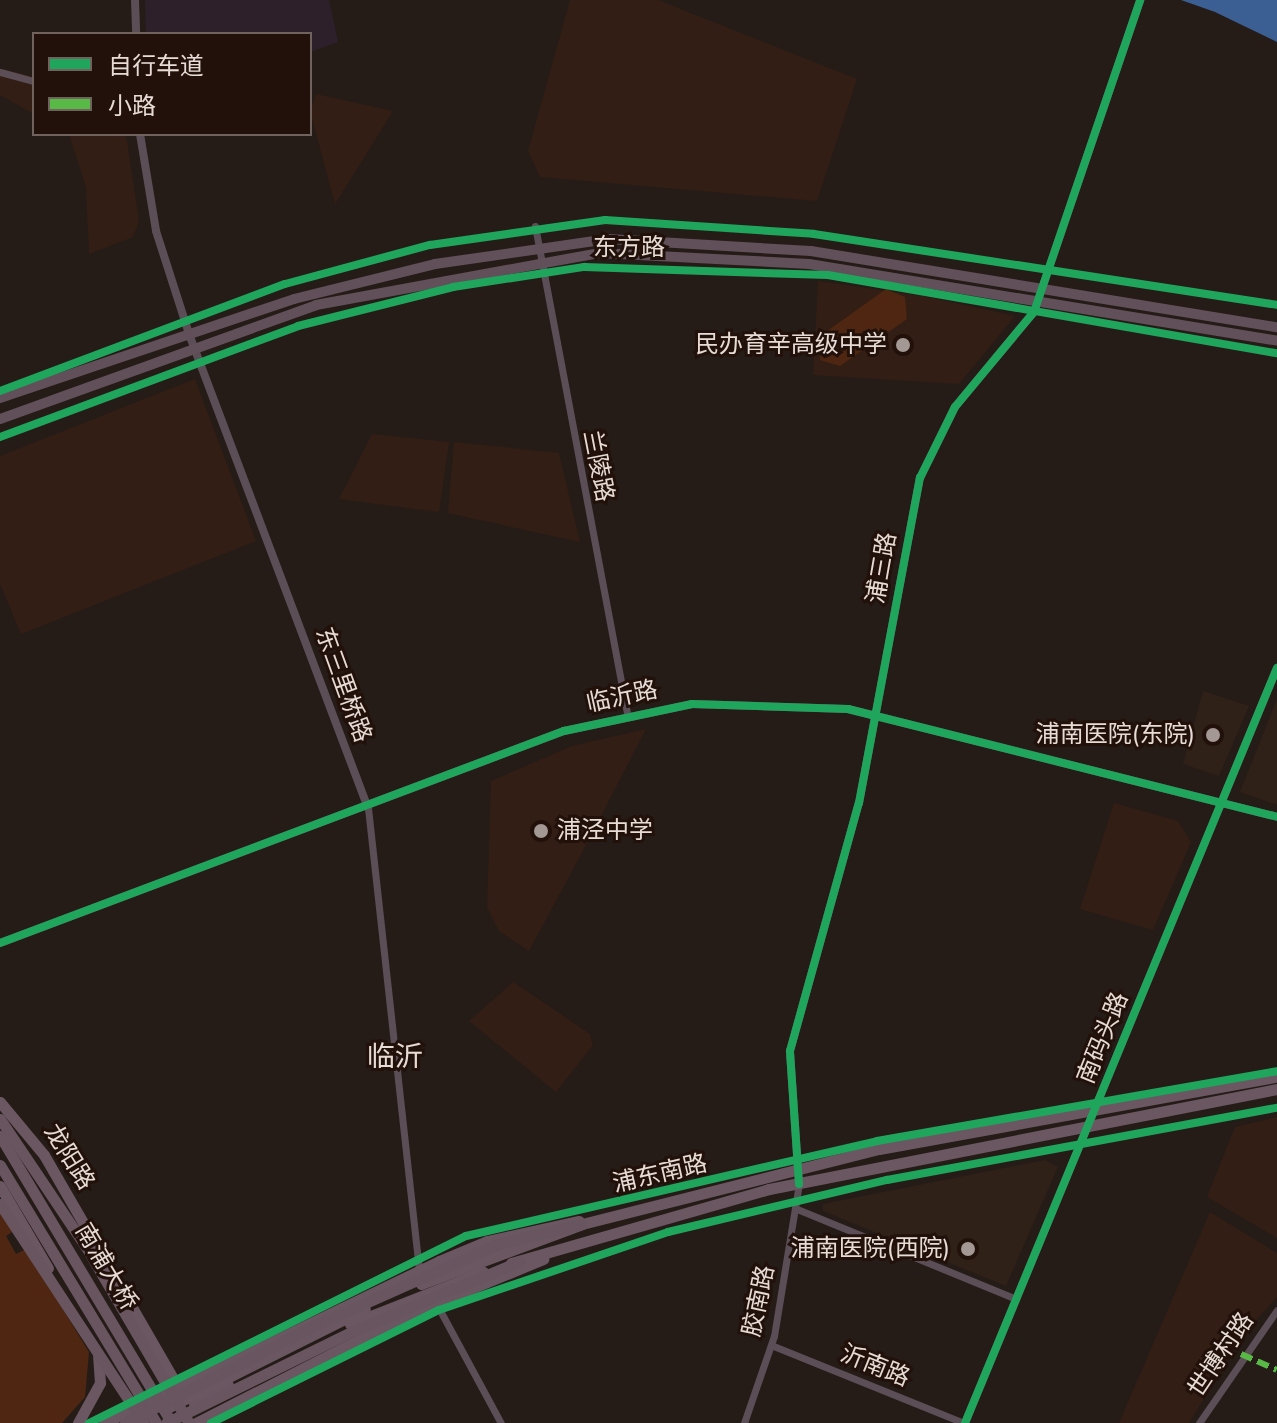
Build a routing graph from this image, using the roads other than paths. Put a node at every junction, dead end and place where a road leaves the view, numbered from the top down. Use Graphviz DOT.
graph roads {
  1 [pos="135,0"];
  2 [pos="1139,4"];
  3 [pos="136,32"];
  4 [pos="0,72"];
  5 [pos="32,80"];
  6 [pos="140,136"];
  7 [pos="535,226"];
  8 [pos="538,246"];
  9 [pos="538,263"];
  10 [pos="1042,290"];
  11 [pos="1036,302"];
  12 [pos="1277,327"];
  13 [pos="191,339"];
  14 [pos="1277,341"];
  15 [pos="0,398"];
  16 [pos="0,419"];
  17 [pos="1277,668"];
  18 [pos="627,713"];
  19 [pos="878,715"];
  20 [pos="368,808"];
  21 [pos="1220,808"];
  22 [pos="1277,817"];
  23 [pos="0,943"];
  24 [pos="1277,1077"];
  25 [pos="1277,1089"];
  26 [pos="0,1102"];
  27 [pos="1094,1113"];
  28 [pos="0,1119"];
  29 [pos="1086,1131"];
  30 [pos="0,1136"];
  31 [pos="0,1165"];
  32 [pos="800,1170"];
  33 [pos="799,1184"];
  34 [pos="0,1186"];
  35 [pos="0,1204"];
  36 [pos="797,1209"];
  37 [pos="615,1218"];
  38 [pos="582,1224"];
  39 [pos="573,1245"];
  40 [pos="520,1261"];
  41 [pos="419,1270"];
  42 [pos="1016,1299"];
  43 [pos="436,1303"];
  44 [pos="1277,1310"];
  45 [pos="771,1345"];
  46 [pos="178,1387"];
  47 [pos="186,1403"];
  48 [pos="78,1423"];
  49 [pos="104,1423"];
  50 [pos="125,1423"];
  51 [pos="136,1423"];
  52 [pos="144,1423"];
  53 [pos="154,1423"];
  54 [pos="169,1423"];
  55 [pos="189,1423"];
  56 [pos="196,1423"];
  57 [pos="501,1423"];
  58 [pos="744,1423"];
  59 [pos="964,1423"];
  60 [pos="1199,1423"];
  1 -- 3 [label="street"];
  2 -- 10 [label="street, 浦三路"];
  4 -- 5 [label="street"];
  6 -- 13 [label="street, 东三里桥路"];
  7 -- 8 [label="street, 兰陵路"];
  8 -- 9 [label="street, 兰陵路"];
  8 -- 10 [label="main road, 东方路"];
  8 -- 13 [label="main road, 东方路"];
  9 -- 11 [label="main road, 东方路"];
  9 -- 13 [label="main road, 东方路"];
  9 -- 18 [label="street, 兰陵路"];
  10 -- 11 [label="street, 浦三路"];
  10 -- 12 [label="main road, 东方路"];
  11 -- 14 [label="main road, 东方路"];
  11 -- 19 [label="street, 浦三路"];
  13 -- 15 [label="main road, 东方路"];
  13 -- 16 [label="main road, 东方路"];
  13 -- 20 [label="street, 东三里桥路"];
  17 -- 21 [label="street, 南码头路"];
  18 -- 19 [label="street, 临沂路"];
  18 -- 20 [label="street, 临沂路"];
  19 -- 21 [label="street, 临沂路"];
  19 -- 32 [label="street, 浦三路"];
  20 -- 23 [label="street, 临沂路"];
  20 -- 41 [label="street, 东三里桥路"];
  21 -- 22 [label="street, 临沂路"];
  21 -- 27 [label="street, 南码头路"];
  24 -- 27 [label="main road, 浦东南路"];
  25 -- 29 [label="main road, 浦东南路"];
  26 -- 46 [label="main road, 龙阳路"];
  27 -- 29 [label="street, 南码头路"];
  27 -- 32 [label="main road, 浦东南路"];
  28 -- 55 [label="highway, bridge"];
  29 -- 33 [label="main road, 浦东南路"];
  29 -- 42 [label="street, 南码头路"];
  30 -- 54 [label="highway, 南浦大桥, bridge"];
  31 -- 53 [label="highway, 南浦大桥, bridge"];
  32 -- 33 [label="street, 浦三路"];
  32 -- 37 [label="main road, 浦东南路"];
  33 -- 36 [label="street, 胶南路"];
  33 -- 39 [label="main road, 浦东南路"];
  34 -- 48 [label="main road"];
  35 -- 52 [label="highway, bridge"];
  36 -- 42 [label="street"];
  36 -- 45 [label="street, 胶南路"];
  37 -- 38 [label="main road, 浦东南路"];
  37 -- 41 [label="main road, 浦东南路"];
  38 -- 47 [label="main road, 浦东南路"];
  38 -- 50 [label="highway, bridge"];
  39 -- 40 [label="main road, 浦东南路"];
  39 -- 43 [label="main road, 浦东南路"];
  40 -- 47 [label="main road, 浦东南路"];
  40 -- 54 [label="highway, bridge"];
  41 -- 46 [label="main road, 浦东南路"];
  42 -- 59 [label="street, 南码头路"];
  43 -- 56 [label="main road, 浦东南路"];
  43 -- 57 [label="street"];
  44 -- 60 [label="street, 世博村路"];
  45 -- 58 [label="street, 胶南路"];
  45 -- 59 [label="street, 沂南路"];
  46 -- 47 [label="main road, 龙阳路"];
  46 -- 49 [label="main road, 浦东南路"];
  47 -- 51 [label="main road, 浦东南路"];
  47 -- 53 [label="main road, 浦东南路"];
}
